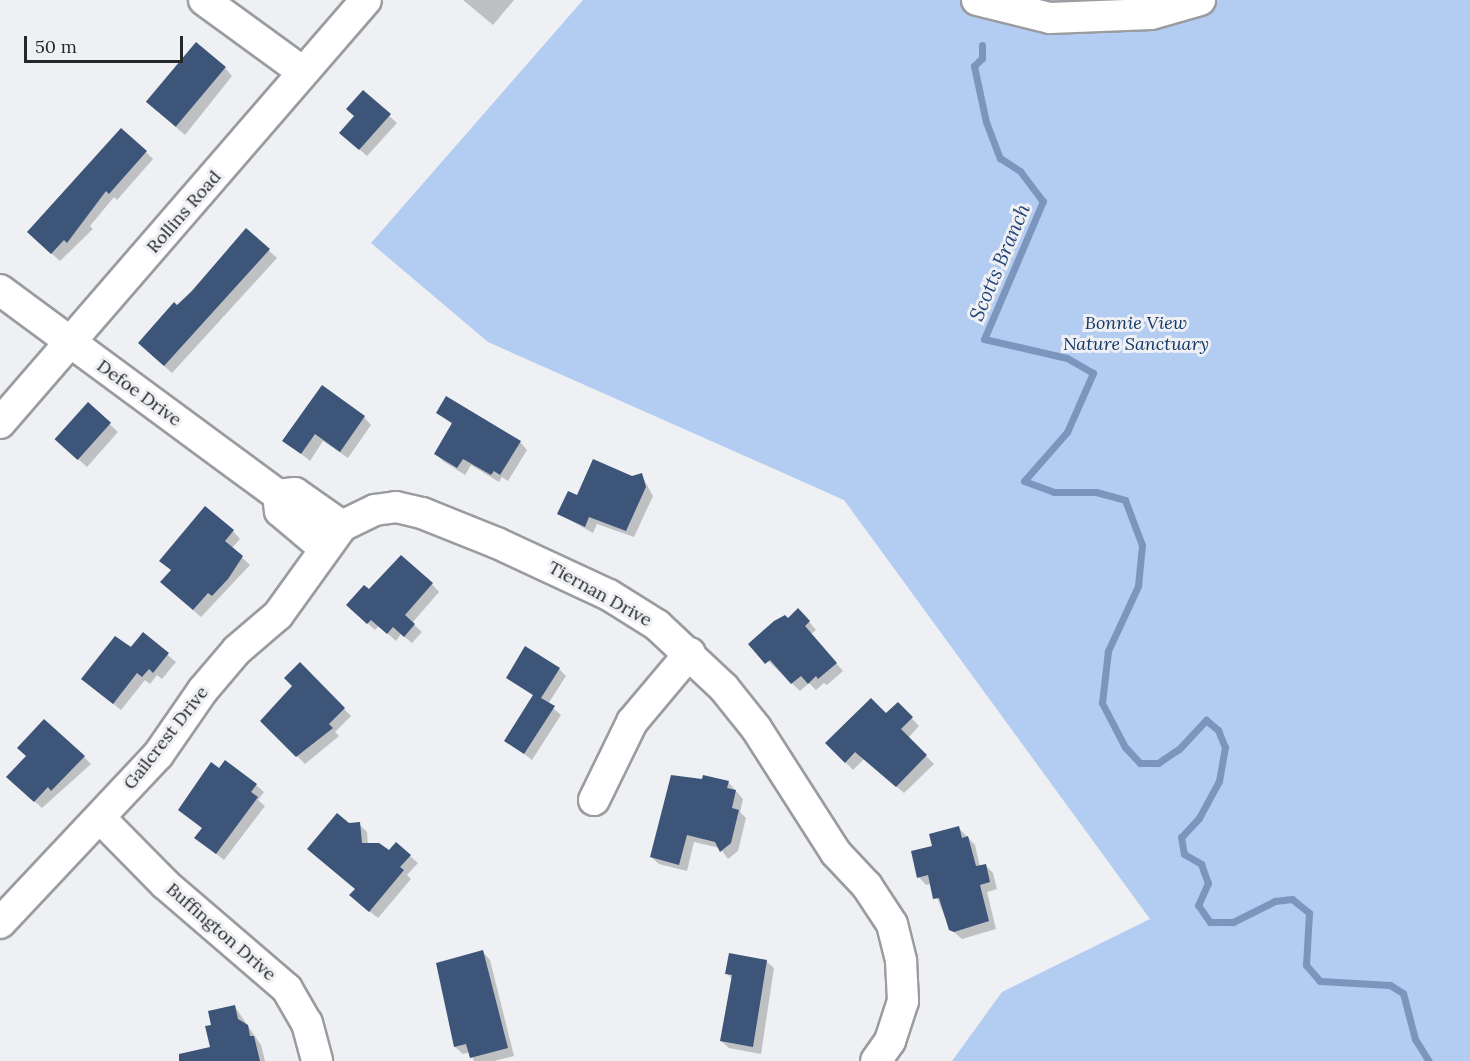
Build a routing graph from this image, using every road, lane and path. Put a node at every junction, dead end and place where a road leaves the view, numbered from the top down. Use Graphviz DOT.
graph roads {
  1 [pos="204,0"];
  2 [pos="366,0"];
  3 [pos="977,0"];
  4 [pos="1200,0"];
  5 [pos="303,72"];
  6 [pos="0,290"];
  7 [pos="71,344"];
  8 [pos="0,423"];
  9 [pos="333,537"];
  10 [pos="690,653"];
  11 [pos="594,800"];
  12 [pos="100,818"];
  13 [pos="0,923"];
  14 [pos="317,1061"];
  15 [pos="876,1061"];
  1 -- 5 [label="street"];
  2 -- 5 [label="street, Rollins Road"];
  3 -- 4 [label="street"];
  5 -- 7 [label="street, Rollins Road"];
  6 -- 7 [label="street, Defoe Drive"];
  7 -- 8 [label="street, Rollins Road"];
  7 -- 9 [label="street, Defoe Drive"];
  9 -- 10 [label="street, Tiernan Drive"];
  9 -- 12 [label="street, Gailcrest Drive"];
  10 -- 11 [label="street"];
  10 -- 15 [label="street, Tiernan Drive"];
  12 -- 13 [label="street, Gailcrest Drive"];
  12 -- 14 [label="street, Buffington Drive"];
}
